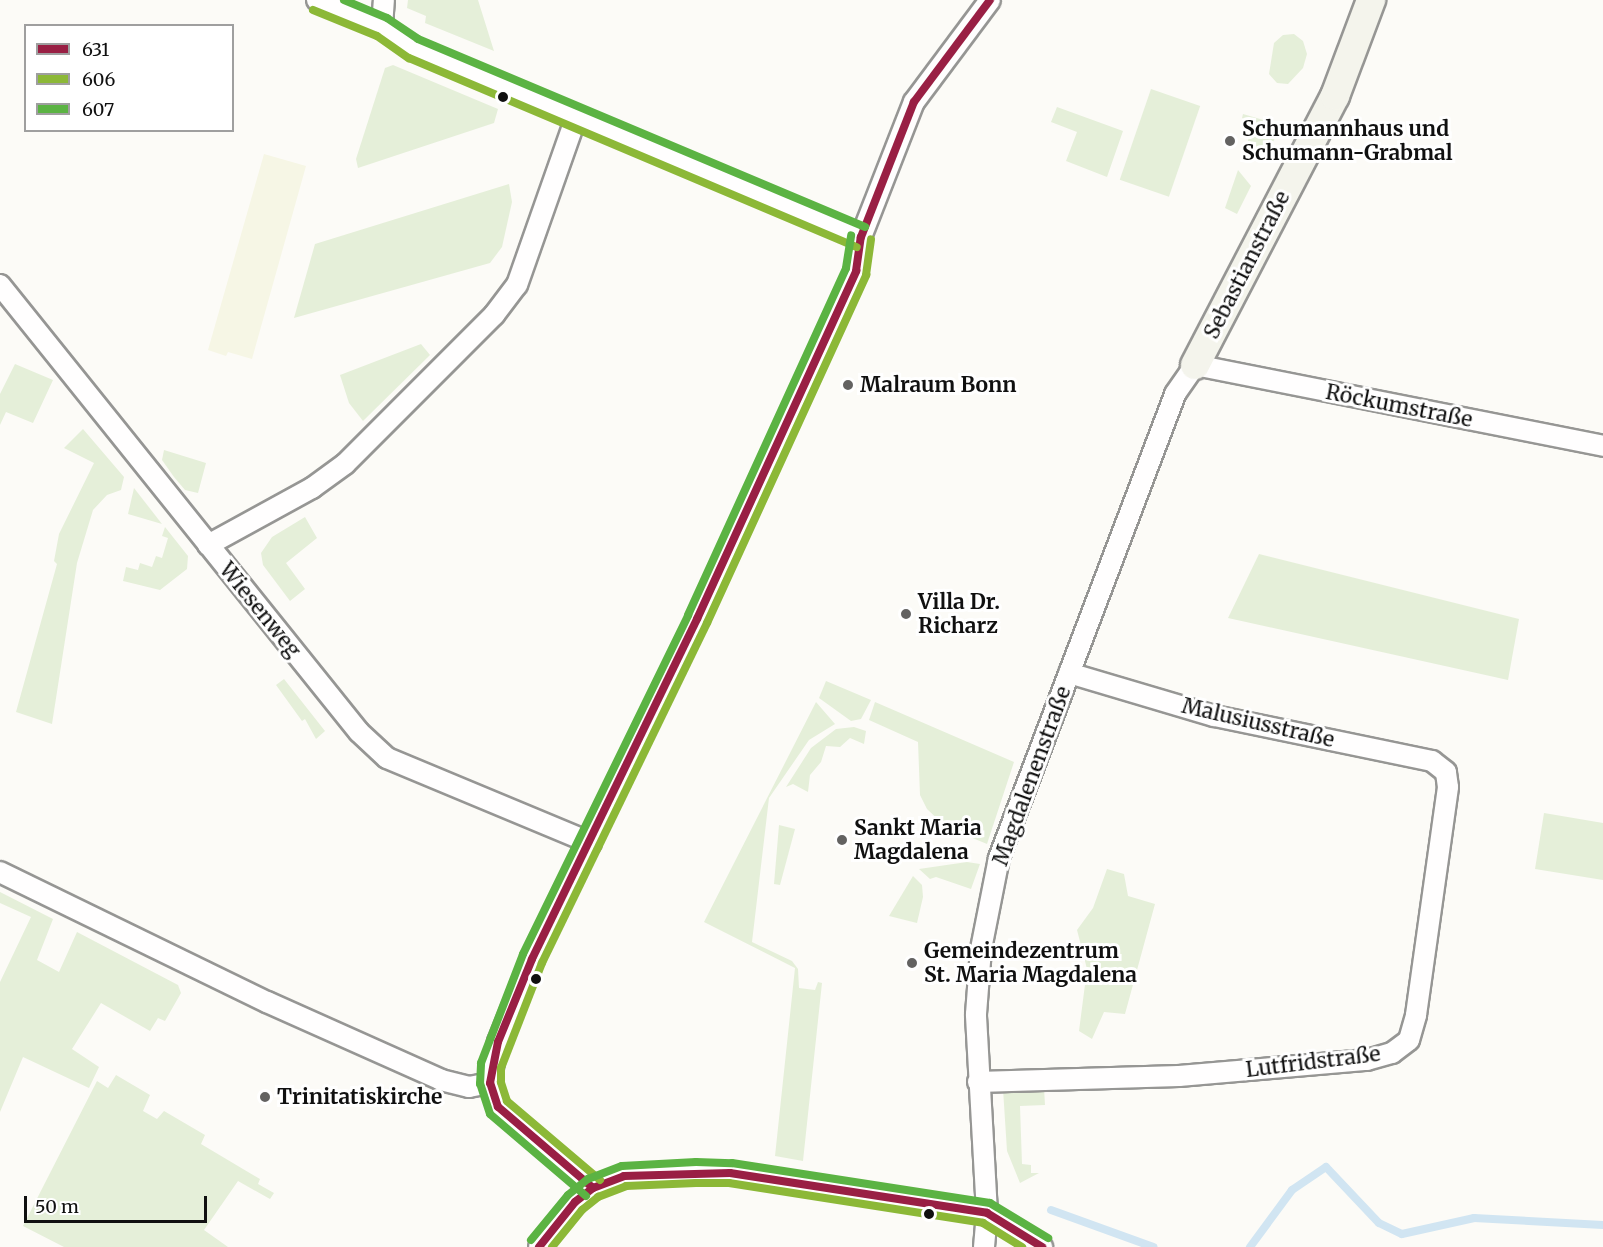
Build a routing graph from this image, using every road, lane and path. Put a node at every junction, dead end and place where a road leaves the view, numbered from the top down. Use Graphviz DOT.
graph roads {
  1 [pos="317,0"];
  2 [pos="384,0"];
  3 [pos="990,0"];
  4 [pos="1371,0"];
  5 [pos="382,27"];
  6 [pos="576,117"];
  7 [pos="861,237"];
  8 [pos="0,285"];
  9 [pos="1195,365"];
  10 [pos="1603,446"];
  11 [pos="208,545"];
  12 [pos="1070,673"];
  13 [pos="1446,772"];
  14 [pos="591,843"];
  15 [pos="0,872"];
  16 [pos="978,1082"];
  17 [pos="490,1083"];
  18 [pos="592,1188"];
  19 [pos="987,1213"];
  20 [pos="539,1247"];
  21 [pos="984,1247"];
  22 [pos="1042,1247"];
  1 -- 5 [label="street"];
  2 -- 5 [label="street"];
  3 -- 7 [label="street"];
  4 -- 9 [label="street, Sebastianstraße"];
  5 -- 6 [label="street"];
  6 -- 7 [label="street"];
  6 -- 11 [label="street"];
  7 -- 14 [label="street"];
  8 -- 11 [label="street, Wiesenweg"];
  9 -- 10 [label="street, Röckumstraße"];
  9 -- 12 [label="street, Magdalenenstraße"];
  11 -- 14 [label="street, Wiesenweg"];
  12 -- 13 [label="street, Malusiusstraße"];
  12 -- 16 [label="street, Magdalenenstraße"];
  13 -- 16 [label="street, Lutfridstraße"];
  14 -- 17 [label="street"];
  15 -- 17 [label="street"];
  16 -- 19 [label="street, Magdalenenstraße"];
  17 -- 18 [label="street"];
  18 -- 19 [label="street"];
  18 -- 20 [label="street"];
  19 -- 21 [label="street, Magdalenenstraße"];
  19 -- 22 [label="street"];
}
